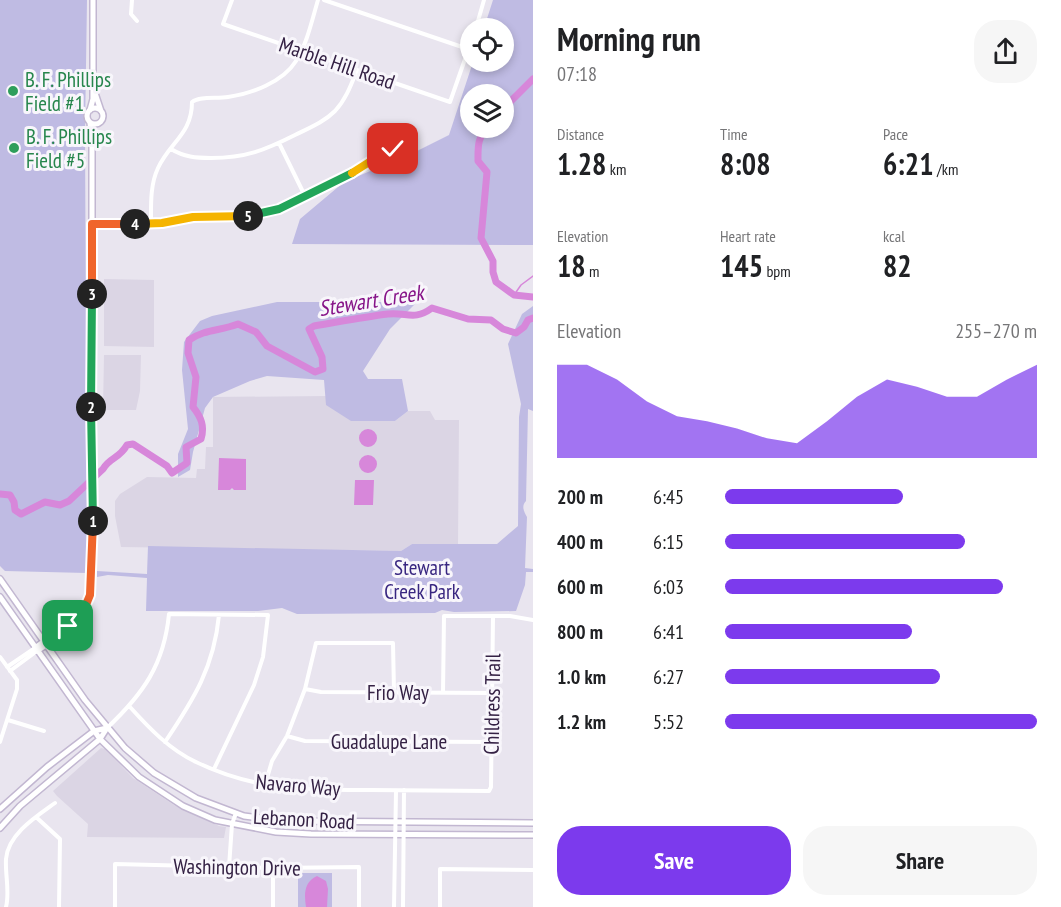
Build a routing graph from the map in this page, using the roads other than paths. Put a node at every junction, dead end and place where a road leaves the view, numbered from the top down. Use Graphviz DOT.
graph roads {
  1 [pos="93,0"];
  2 [pos="132,0"];
  3 [pos="232,0"];
  4 [pos="318,0"];
  5 [pos="324,0"];
  6 [pos="484,0"];
  7 [pos="479,18"];
  8 [pos="137,21"];
  9 [pos="460,46"];
  10 [pos="301,51"];
  11 [pos="357,70"];
  12 [pos="460,72"];
  13 [pos="93,87"];
  14 [pos="90,110"];
  15 [pos="101,111"];
  16 [pos="90,123"];
  17 [pos="98,124"];
  18 [pos="92,140"];
  19 [pos="279,143"];
  20 [pos="171,149"];
  21 [pos="393,149"];
  22 [pos="305,196"];
  23 [pos="92,224"];
  24 [pos="151,224"];
  25 [pos="0,579"];
  26 [pos="0,597"];
  27 [pos="219,615"];
  28 [pos="493,617"];
  29 [pos="533,620"];
  30 [pos="45,642"];
  31 [pos="36,649"];
  32 [pos="0,657"];
  33 [pos="9,669"];
  34 [pos="305,689"];
  35 [pos="394,692"];
  36 [pos="443,693"];
  37 [pos="492,693"];
  38 [pos="130,706"];
  39 [pos="8,720"];
  40 [pos="107,728"];
  41 [pos="44,731"];
  42 [pos="94,731"];
  43 [pos="286,736"];
  44 [pos="100,739"];
  45 [pos="165,741"];
  46 [pos="0,742"];
  47 [pos="492,742"];
  48 [pos="214,769"];
  49 [pos="265,785"];
  50 [pos="24,786"];
  51 [pos="178,788"];
  52 [pos="396,790"];
  53 [pos="404,790"];
  54 [pos="489,791"];
  55 [pos="33,796"];
  56 [pos="172,799"];
  57 [pos="55,803"];
  58 [pos="0,809"];
  59 [pos="236,813"];
  60 [pos="36,817"];
  61 [pos="396,822"];
  62 [pos="403,822"];
  63 [pos="533,823"];
  64 [pos="232,824"];
  65 [pos="0,828"];
  66 [pos="402,834"];
  67 [pos="533,834"];
  68 [pos="395,835"];
  69 [pos="395,858"];
  70 [pos="403,858"];
  71 [pos="229,867"];
  72 [pos="273,868"];
  73 [pos="533,870"];
  74 [pos="0,875"];
  75 [pos="7,875"];
  76 [pos="6,907"];
  77 [pos="59,907"];
  78 [pos="115,907"];
  79 [pos="273,907"];
  80 [pos="359,907"];
  81 [pos="394,907"];
  82 [pos="403,907"];
  83 [pos="440,907"];
  1 -- 13 [label="main road"];
  2 -- 8 [label="street"];
  3 -- 10 [label="street, Marble Hill Road"];
  4 -- 10 [label="street"];
  5 -- 9 [label="street"];
  6 -- 7 [label="street"];
  10 -- 11 [label="street, Marble Hill Road"];
  10 -- 20 [label="street"];
  11 -- 12 [label="street, Marble Hill Road"];
  11 -- 19 [label="street"];
  13 -- 14 [label="main road"];
  13 -- 15 [label="main road"];
  14 -- 15 [label="main road"];
  14 -- 16 [label="main road"];
  15 -- 17 [label="main road"];
  16 -- 17 [label="main road"];
  16 -- 18 [label="main road"];
  17 -- 18 [label="main road"];
  18 -- 23 [label="main road"];
  19 -- 20 [label="street"];
  19 -- 22 [label="street"];
  20 -- 24 [label="street"];
  21 -- 22 [label="street"];
  22 -- 24 [label="street"];
  23 -- 24 [label="street"];
  23 -- 30 [label="main road"];
  25 -- 30 [label="main road, Lebanon Road"];
  26 -- 31 [label="main road, Lebanon Road"];
  27 -- 38 [label="street"];
  27 -- 45 [label="street"];
  27 -- 48 [label="street"];
  28 -- 29 [label="street"];
  28 -- 36 [label="street"];
  28 -- 37 [label="street, Childress Trail"];
  30 -- 31 [label="main road"];
  30 -- 40 [label="main road, Lebanon Road"];
  31 -- 33 [label="street"];
  31 -- 42 [label="main road, Lebanon Road"];
  32 -- 33 [label="street"];
  33 -- 39 [label="street"];
  34 -- 35 [label="street, Frio Way"];
  34 -- 35 [label="street"];
  34 -- 43 [label="street"];
  35 -- 36 [label="street, Frio Way"];
  36 -- 37 [label="street, Frio Way"];
  37 -- 47 [label="street, Childress Trail"];
  38 -- 40 [label="street"];
  38 -- 45 [label="street, Navaro Way"];
  39 -- 41 [label="street"];
  39 -- 46 [label="street"];
  40 -- 42 [label="main road"];
  40 -- 44 [label="main road"];
  40 -- 51 [label="main road, Lebanon Road"];
  42 -- 44 [label="main road, Lebanon Road"];
  42 -- 50 [label="main road"];
  43 -- 47 [label="street, Guadalupe Lane"];
  43 -- 49 [label="street"];
  44 -- 55 [label="main road"];
  44 -- 56 [label="main road, Lebanon Road"];
  45 -- 48 [label="street, Navaro Way"];
  47 -- 54 [label="street, Childress Trail"];
  48 -- 49 [label="street, Navaro Way"];
  49 -- 52 [label="street, Navaro Way"];
  50 -- 55 [label="main road"];
  50 -- 58 [label="main road"];
  51 -- 56 [label="main road"];
  51 -- 59 [label="main road, Lebanon Road"];
  52 -- 53 [label="street, Navaro Way"];
  52 -- 61 [label="street"];
  53 -- 54 [label="street, Navaro Way"];
  53 -- 62 [label="street"];
  55 -- 65 [label="main road"];
  56 -- 64 [label="main road, Lebanon Road"];
  57 -- 60 [label="street"];
  59 -- 61 [label="main road, Lebanon Road"];
  59 -- 64 [label="street"];
  60 -- 75 [label="street"];
  60 -- 77 [label="street"];
  61 -- 62 [label="main road, Lebanon Road"];
  61 -- 68 [label="street"];
  62 -- 63 [label="main road, Lebanon Road"];
  62 -- 66 [label="street"];
  64 -- 68 [label="main road, Lebanon Road"];
  64 -- 71 [label="street"];
  66 -- 67 [label="main road, Lebanon Road"];
  66 -- 68 [label="main road, Lebanon Road"];
  66 -- 70 [label="street"];
  68 -- 69 [label="street"];
  69 -- 70 [label="street"];
  69 -- 81 [label="street"];
  70 -- 82 [label="street"];
  71 -- 72 [label="street, Washington Drive"];
  71 -- 78 [label="street, Washington Drive"];
  72 -- 79 [label="street"];
  72 -- 80 [label="street, Washington Drive"];
  73 -- 83 [label="street"];
  74 -- 75 [label="street"];
  75 -- 76 [label="street"];
}
